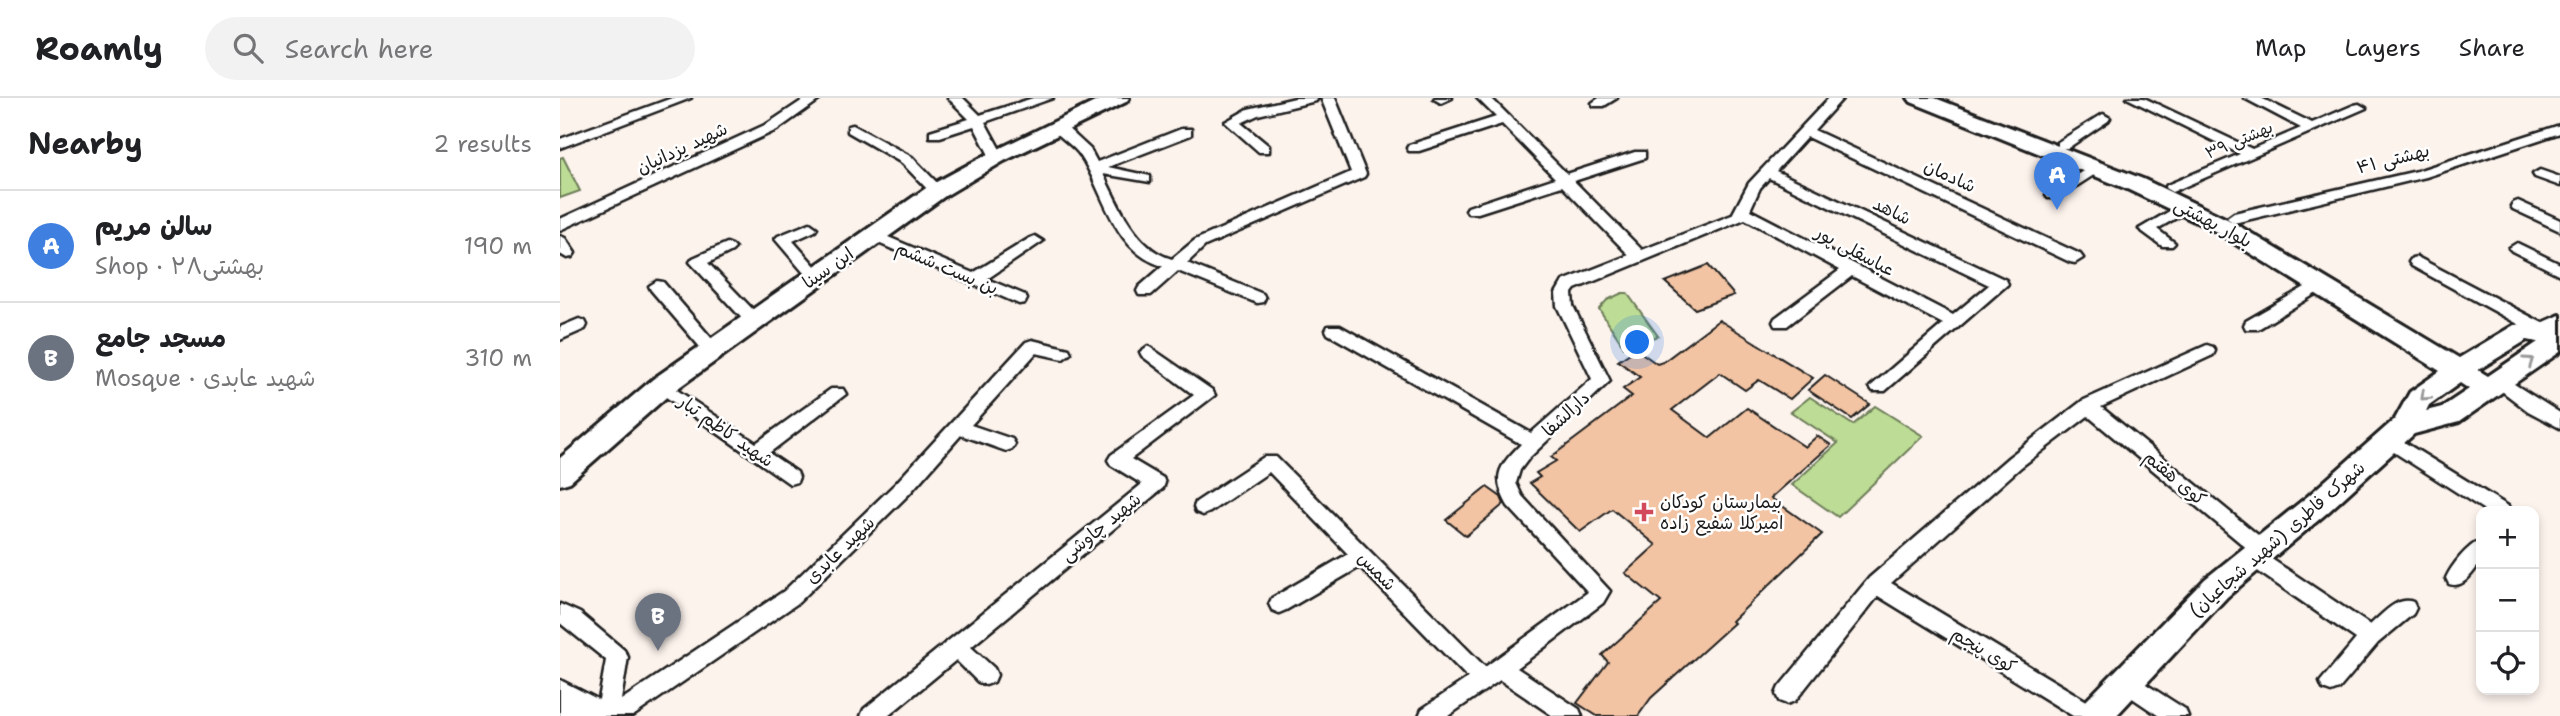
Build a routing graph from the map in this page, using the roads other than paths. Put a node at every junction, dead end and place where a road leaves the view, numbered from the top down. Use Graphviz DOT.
graph roads {
  1 [pos="684,98"];
  2 [pos="815,98"];
  3 [pos="955,98"];
  4 [pos="1046,98"];
  5 [pos="1119,98"];
  6 [pos="1311,98"];
  7 [pos="1328,98"];
  8 [pos="1484,98"];
  9 [pos="1836,98"];
  10 [pos="1918,98"];
  11 [pos="1945,98"];
  12 [pos="2134,98"];
  13 [pos="2251,98"];
  14 [pos="2359,107"];
  15 [pos="2103,118"];
  16 [pos="1504,119"];
  17 [pos="979,121"];
  18 [pos="1059,128"];
  19 [pos="2312,128"];
  20 [pos="853,129"];
  21 [pos="2560,129"];
  22 [pos="1186,132"];
  23 [pos="1807,132"];
  24 [pos="934,134"];
  25 [pos="560,144"];
  26 [pos="2063,145"];
  27 [pos="1414,148"];
  28 [pos="1264,149"];
  29 [pos="2252,154"];
  30 [pos="1640,155"];
  31 [pos="997,157"];
  32 [pos="1093,168"];
  33 [pos="2095,169"];
  34 [pos="1767,172"];
  35 [pos="2540,174"];
  36 [pos="1145,179"];
  37 [pos="1562,179"];
  38 [pos="2560,182"];
  39 [pos="2172,188"];
  40 [pos="937,191"];
  41 [pos="2053,194"];
  42 [pos="2518,206"];
  43 [pos="2185,207"];
  44 [pos="1474,210"];
  45 [pos="1741,211"];
  46 [pos="2234,218"];
  47 [pos="560,225"];
  48 [pos="2560,226"];
  49 [pos="810,228"];
  50 [pos="874,236"];
  51 [pos="1035,241"];
  52 [pos="2167,243"];
  53 [pos="727,248"];
  54 [pos="2517,248"];
  55 [pos="1640,257"];
  56 [pos="2075,258"];
  57 [pos="2417,262"];
  58 [pos="1175,264"];
  59 [pos="1850,270"];
  60 [pos="2560,270"];
  61 [pos="817,276"];
  62 [pos="974,280"];
  63 [pos="2319,284"];
  64 [pos="657,286"];
  65 [pos="1145,291"];
  66 [pos="1257,298"];
  67 [pos="1019,299"];
  68 [pos="754,321"];
  69 [pos="1782,322"];
  70 [pos="1952,322"];
  71 [pos="579,325"];
  72 [pos="2252,325"];
  73 [pos="2553,328"];
  74 [pos="1334,330"];
  75 [pos="560,334"];
  76 [pos="712,350"];
  77 [pos="2207,351"];
  78 [pos="1148,352"];
  79 [pos="1063,353"];
  80 [pos="2465,366"];
  81 [pos="2494,385"];
  82 [pos="662,386"];
  83 [pos="1879,387"];
  84 [pos="837,394"];
  85 [pos="2088,407"];
  86 [pos="2560,421"];
  87 [pos="960,428"];
  88 [pos="2397,433"];
  89 [pos="1534,443"];
  90 [pos="1006,444"];
  91 [pos="756,453"];
  92 [pos="560,474"];
  93 [pos="790,477"];
  94 [pos="2494,506"];
  95 [pos="1203,507"];
  96 [pos="2257,554"];
  97 [pos="2476,554"];
  98 [pos="1362,556"];
  99 [pos="2456,578"];
  100 [pos="1876,584"];
  101 [pos="1279,604"];
  102 [pos="2406,608"];
  103 [pos="560,613"];
  104 [pos="2371,637"];
  105 [pos="954,646"];
  106 [pos="1492,674"];
  107 [pos="986,675"];
  108 [pos="2127,682"];
  109 [pos="2331,682"];
  110 [pos="1787,694"];
  111 [pos="560,697"];
  112 [pos="594,716"];
  113 [pos="607,716"];
  114 [pos="615,716"];
  115 [pos="872,716"];
  116 [pos="1430,716"];
  117 [pos="1571,716"];
  118 [pos="2093,716"];
  119 [pos="2177,716"];
  1 -- 25 [label="street"];
  2 -- 47 [label="street, شهید یزدانیان"];
  3 -- 17 [label="street"];
  4 -- 17 [label="street"];
  5 -- 18 [label="main road, ابن سینا"];
  6 -- 28 [label="street"];
  7 -- 58 [label="street"];
  8 -- 16 [label="street"];
  9 -- 23 [label="street, دارالشفا"];
  10 -- 33 [label="main road, بلوار بهشتی"];
  11 -- 26 [label="main road, بلوار بهشتی"];
  12 -- 29 [label="street"];
  13 -- 19 [label="street"];
  14 -- 19 [label="street, بهشتی ۳۹"];
  15 -- 26 [label="street"];
  16 -- 27 [label="street"];
  16 -- 37 [label="street"];
  17 -- 24 [label="street"];
  17 -- 31 [label="street"];
  18 -- 31 [label="main road, ابن سینا"];
  18 -- 32 [label="street"];
  19 -- 29 [label="street, بهشتی ۳۹"];
  20 -- 40 [label="street"];
  21 -- 46 [label="street, بهشتی ۴۱"];
  22 -- 32 [label="street"];
  23 -- 34 [label="street, دارالشفا"];
  23 -- 56 [label="street, شادمان"];
  26 -- 39 [label="main road, بلوار بهشتی"];
  29 -- 39 [label="street, بهشتی ۳۹"];
  30 -- 37 [label="street"];
  31 -- 40 [label="main road, ابن سینا"];
  32 -- 36 [label="street"];
  32 -- 58 [label="street"];
  33 -- 41 [label="street"];
  33 -- 43 [label="main road, بلوار بهشتی"];
  34 -- 45 [label="street, دارالشفا"];
  34 -- 70 [label="street, شاهد"];
  35 -- 38 [label="street"];
  37 -- 44 [label="street"];
  37 -- 55 [label="street"];
  39 -- 46 [label="main road, بلوار بهشتی"];
  40 -- 50 [label="main road, ابن سینا"];
  42 -- 48 [label="street"];
  43 -- 52 [label="street"];
  43 -- 63 [label="main road, بلوار بهشتی"];
  45 -- 55 [label="street, دارالشفا"];
  45 -- 59 [label="street, عباسقلی پور"];
  46 -- 80 [label="main road, بلوار بهشتی"];
  49 -- 61 [label="street"];
  50 -- 61 [label="main road, ابن سینا"];
  50 -- 62 [label="street, بن بست ششم"];
  51 -- 62 [label="street"];
  53 -- 68 [label="street"];
  54 -- 60 [label="street"];
  55 -- 89 [label="street, دارالشفا"];
  57 -- 73 [label="street"];
  58 -- 65 [label="street"];
  58 -- 66 [label="street"];
  59 -- 69 [label="street"];
  59 -- 70 [label="street, عباسقلی پور"];
  61 -- 68 [label="main road, ابن سینا"];
  62 -- 67 [label="street, بن بست ششم"];
  63 -- 72 [label="street"];
  63 -- 80 [label="main road, بلوار بهشتی"];
  64 -- 76 [label="street"];
  68 -- 76 [label="main road, ابن سینا"];
  70 -- 83 [label="street"];
  71 -- 75 [label="street"];
  73 -- 80 [label="main road, شهرک فاطری (شهید شجاعیان)"];
  81 -- 73 [label="main road, شهرک فاطری (شهید شجاعیان), one-way"];
  74 -- 89 [label="street"];
  76 -- 82 [label="main road, ابن سینا"];
  77 -- 85 [label="street"];
  78 -- 105 [label="street, شهید چاوشی"];
  79 -- 87 [label="street, شهید عابدی"];
  80 -- 81 [label="main road, بلوار بهشتی"];
  80 -- 88 [label="main road, شهرک فاطری (شهید شجاعیان), one-way"];
  81 -- 86 [label="street"];
  81 -- 88 [label="main road, شهرک فاطری (شهید شجاعیان)"];
  82 -- 91 [label="street, شهید کاظم تبار"];
  82 -- 92 [label="main road, ابن سینا"];
  84 -- 91 [label="street"];
  85 -- 96 [label="street, کوی هفتم"];
  85 -- 100 [label="street"];
  87 -- 90 [label="street"];
  87 -- 114 [label="street, شهید عابدی"];
  88 -- 94 [label="street"];
  88 -- 96 [label="main road, شهرک فاطری (شهید شجاعیان)"];
  89 -- 106 [label="street, دارالشفا"];
  91 -- 93 [label="street, شهید کاظم تبار"];
  95 -- 98 [label="street, شمس"];
  96 -- 104 [label="street, کوی هفتم"];
  96 -- 108 [label="main road, شهرک فاطری (شهید شجاعیان)"];
  97 -- 99 [label="street"];
  98 -- 101 [label="street"];
  98 -- 106 [label="street, شمس"];
  100 -- 110 [label="street"];
  100 -- 118 [label="street, کوی پنجم"];
  102 -- 104 [label="street"];
  103 -- 113 [label="street"];
  104 -- 109 [label="street"];
  105 -- 107 [label="street"];
  105 -- 115 [label="street, شهید چاوشی"];
  106 -- 116 [label="street, دارالشفا"];
  106 -- 117 [label="street, شمس"];
  108 -- 118 [label="main road, شهرک فاطری (شهید شجاعیان)"];
  108 -- 119 [label="street"];
  111 -- 112 [label="main road"];
}
